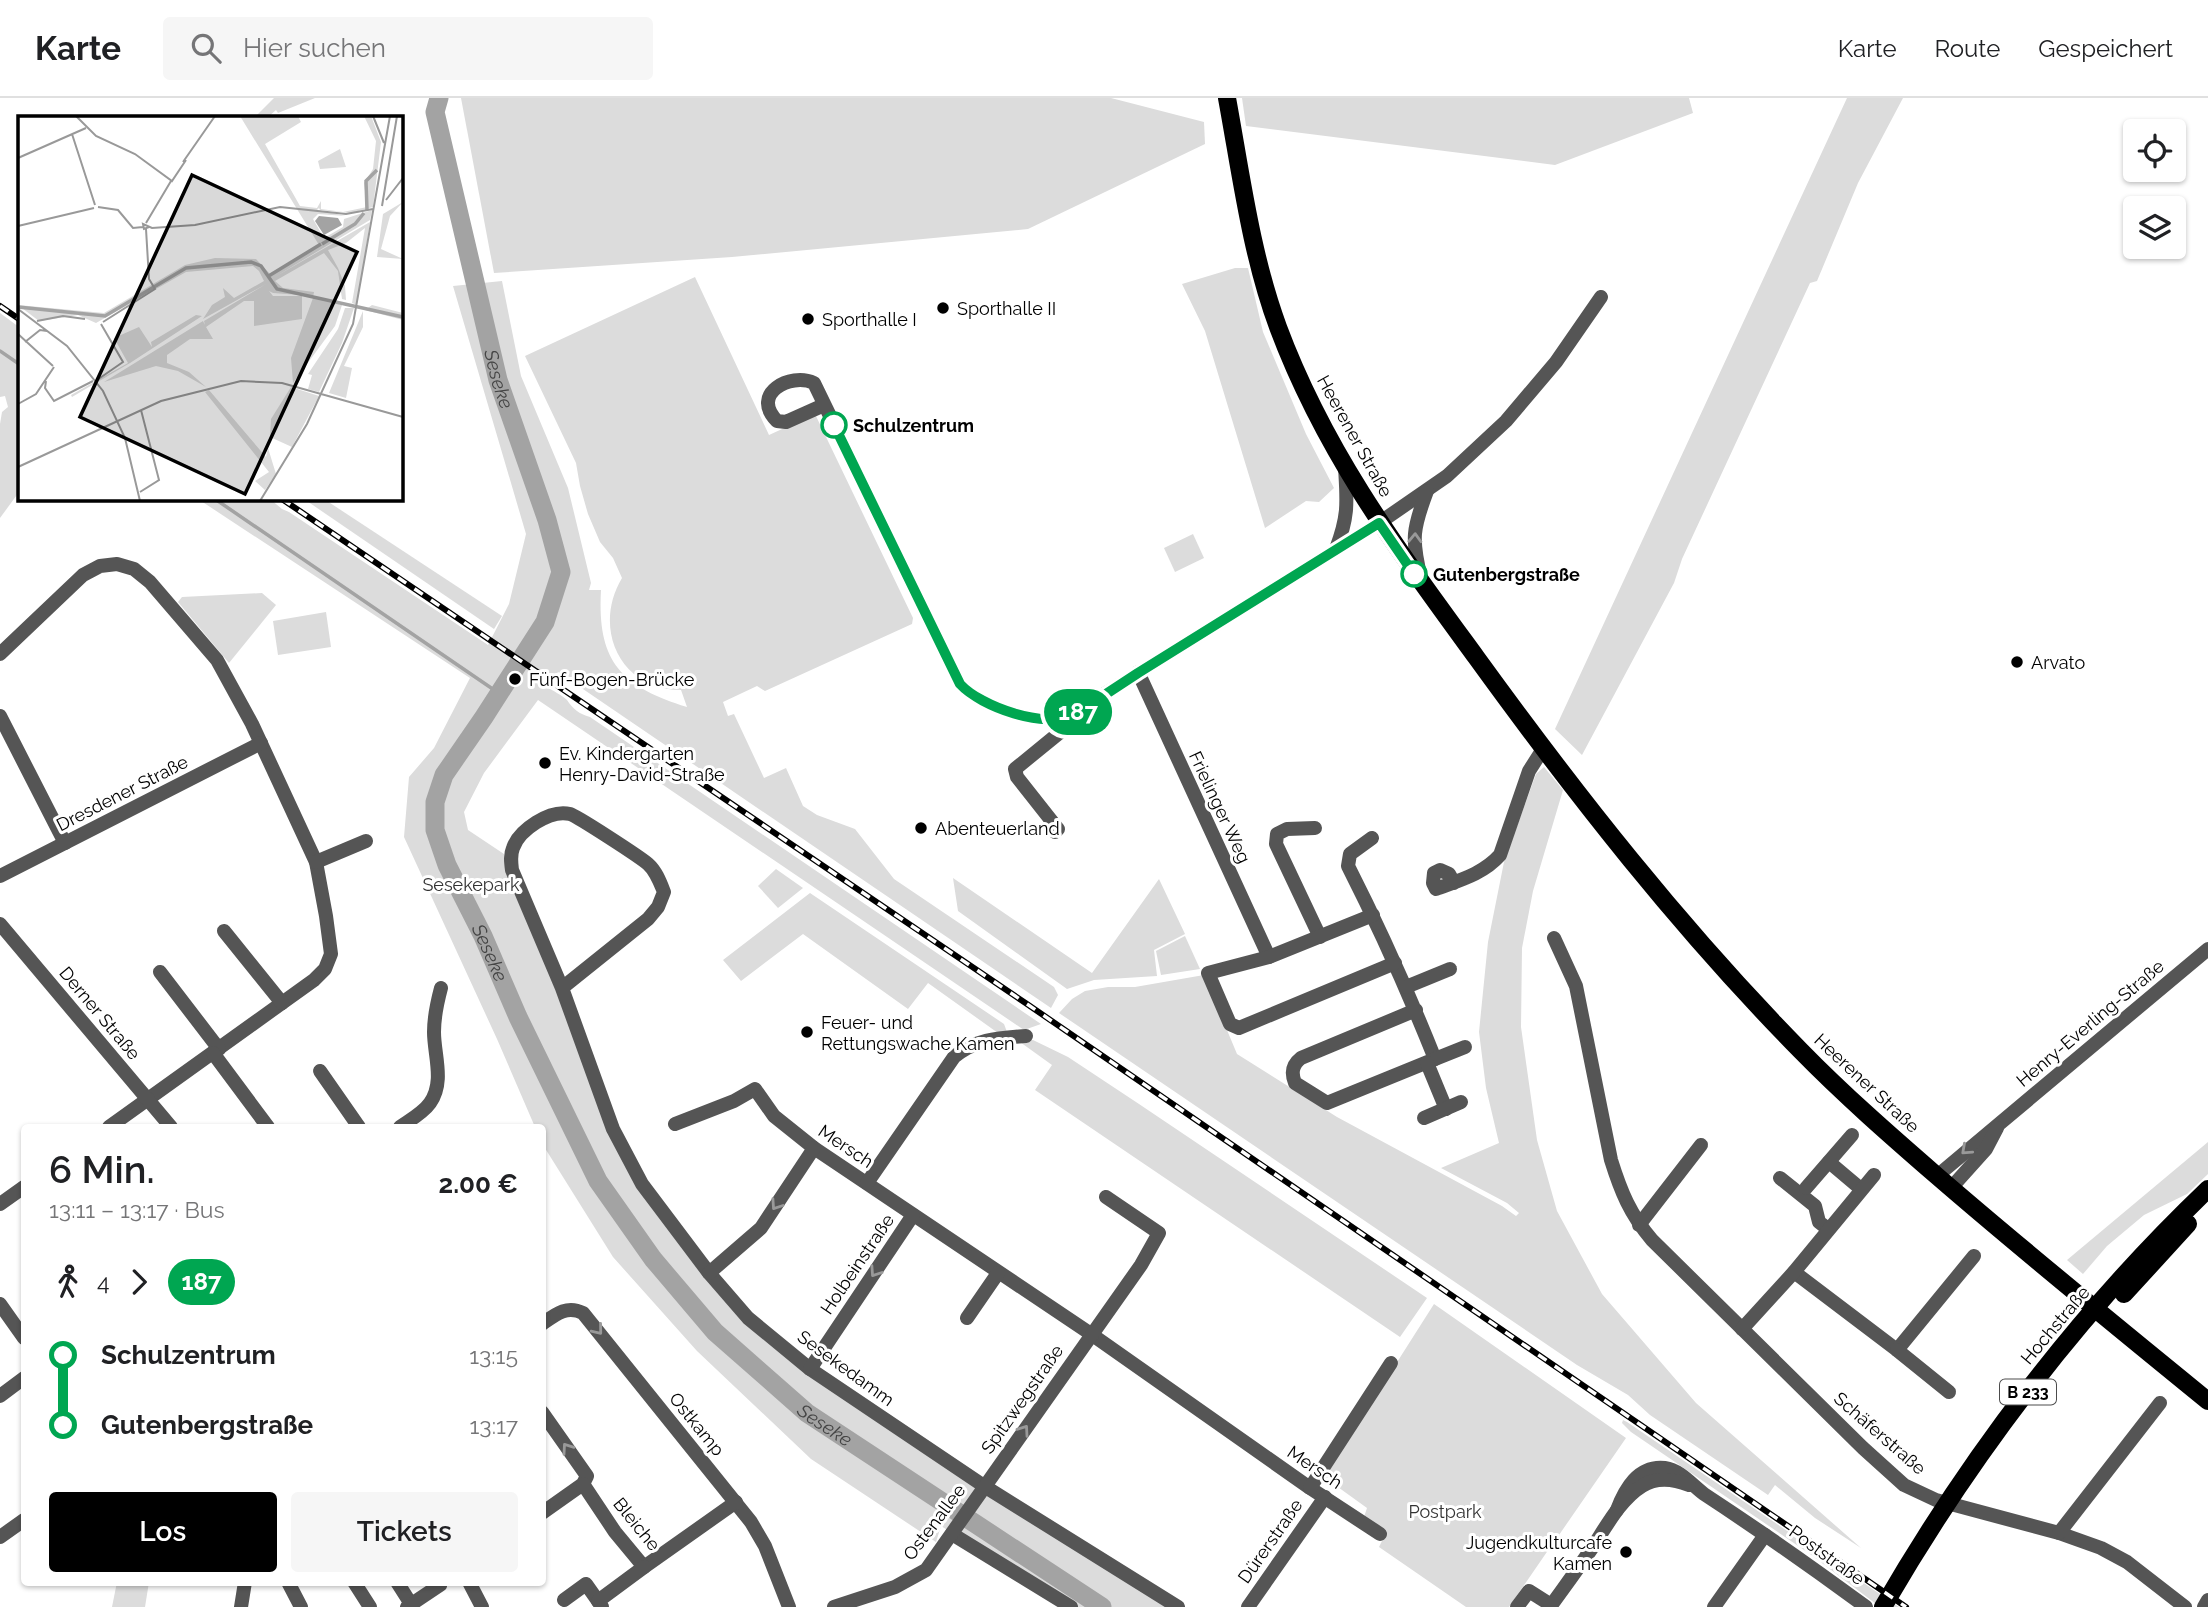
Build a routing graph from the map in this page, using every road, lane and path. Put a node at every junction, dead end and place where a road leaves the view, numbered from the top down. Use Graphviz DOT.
graph roads {
  1 [pos="1227,98"];
  2 [pos="1601,297"];
  3 [pos="824,405"];
  4 [pos="1345,467"];
  5 [pos="1427,491"];
  6 [pos="1379,523"];
  7 [pos="1336,549"];
  8 [pos="1422,585"];
  9 [pos="0,654"];
  10 [pos="1138,673"];
  11 [pos="0,716"];
  12 [pos="1063,720"];
  13 [pos="261,743"];
  14 [pos="1543,749"];
  15 [pos="1315,828"];
  16 [pos="1055,832"];
  17 [pos="1372,838"];
  18 [pos="366,841"];
  19 [pos="65,843"];
  20 [pos="316,862"];
  21 [pos="0,876"];
  22 [pos="1454,883"];
  23 [pos="1373,915"];
  24 [pos="0,923"];
  25 [pos="224,931"];
  26 [pos="1320,937"];
  27 [pos="1554,938"];
  28 [pos="2208,949"];
  29 [pos="1269,957"];
  30 [pos="1395,963"];
  31 [pos="1450,969"];
  32 [pos="160,972"];
  33 [pos="1406,987"];
  34 [pos="441,988"];
  35 [pos="562,988"];
  36 [pos="282,1003"];
  37 [pos="1416,1010"];
  38 [pos="1026,1036"];
  39 [pos="1465,1047"];
  40 [pos="216,1051"];
  41 [pos="1431,1061"];
  42 [pos="320,1071"];
  43 [pos="148,1100"];
  44 [pos="1461,1102"];
  45 [pos="1446,1109"];
  46 [pos="1424,1118"];
  47 [pos="113,1124"];
  48 [pos="169,1124"];
  49 [pos="266,1124"];
  50 [pos="357,1124"];
  51 [pos="404,1124"];
  52 [pos="675,1124"];
  53 [pos="1997,1127"];
  54 [pos="1852,1135"];
  55 [pos="1701,1145"];
  56 [pos="814,1148"];
  57 [pos="1829,1161"];
  58 [pos="1874,1175"];
  59 [pos="1937,1175"];
  60 [pos="1780,1178"];
  61 [pos="867,1182"];
  62 [pos="1806,1188"];
  63 [pos="1951,1188"];
  64 [pos="21,1189"];
  65 [pos="1861,1189"];
  66 [pos="2208,1189"];
  67 [pos="1106,1197"];
  68 [pos="0,1204"];
  69 [pos="2208,1205"];
  70 [pos="913,1215"];
  71 [pos="1639,1225"];
  72 [pos="1828,1229"];
  73 [pos="1974,1256"];
  74 [pos="1794,1272"];
  75 [pos="709,1273"];
  76 [pos="999,1273"];
  77 [pos="2114,1297"];
  78 [pos="0,1304"];
  79 [pos="967,1318"];
  80 [pos="546,1322"];
  81 [pos="1742,1329"];
  82 [pos="21,1334"];
  83 [pos="1091,1334"];
  84 [pos="1897,1350"];
  85 [pos="1391,1363"];
  86 [pos="810,1369"];
  87 [pos="21,1380"];
  88 [pos="1950,1392"];
  89 [pos="0,1396"];
  90 [pos="2208,1401"];
  91 [pos="2160,1403"];
  92 [pos="546,1418"];
  93 [pos="1979,1467"];
  94 [pos="583,1484"];
  95 [pos="984,1486"];
  96 [pos="1310,1488"];
  97 [pos="1325,1497"];
  98 [pos="736,1502"];
  99 [pos="546,1510"];
  100 [pos="21,1522"];
  101 [pos="955,1530"];
  102 [pos="2059,1533"];
  103 [pos="1380,1534"];
  104 [pos="1765,1535"];
  105 [pos="0,1537"];
  106 [pos="644,1567"];
  107 [pos="244,1586"];
  108 [pos="290,1586"];
  109 [pos="357,1586"];
  110 [pos="399,1586"];
  111 [pos="439,1586"];
  112 [pos="471,1586"];
  113 [pos="564,1600"];
  114 [pos="2208,1600"];
  115 [pos="600,1604"];
  116 [pos="409,1606"];
  117 [pos="1551,1606"];
  118 [pos="241,1607"];
  119 [pos="301,1607"];
  120 [pos="370,1607"];
  121 [pos="482,1607"];
  122 [pos="789,1607"];
  123 [pos="834,1607"];
  124 [pos="1071,1607"];
  125 [pos="1178,1607"];
  126 [pos="1248,1607"];
  127 [pos="1517,1607"];
  128 [pos="1714,1607"];
  129 [pos="1867,1607"];
  130 [pos="1882,1607"];
  131 [pos="1896,1607"];
  132 [pos="2185,1607"];
  133 [pos="2204,1607"];
  1 -- 4 [label="main road, Heerener Straße"];
  2 -- 5 [label="street"];
  3 -- 12 [label="street"];
  4 -- 6 [label="main road, Heerener Straße"];
  4 -- 7 [label="street"];
  5 -- 6 [label="street"];
  8 -- 5 [label="street, one-way"];
  6 -- 7 [label="street"];
  6 -- 8 [label="main road, Heerener Straße"];
  7 -- 10 [label="street"];
  8 -- 14 [label="main road, Heerener Straße"];
  9 -- 13 [label="street"];
  10 -- 12 [label="street"];
  10 -- 29 [label="street, Frielinger Weg"];
  11 -- 19 [label="street"];
  12 -- 16 [label="street"];
  13 -- 19 [label="street, Dresdener Straße"];
  13 -- 20 [label="street"];
  14 -- 22 [label="street"];
  14 -- 59 [label="main road, Heerener Straße"];
  15 -- 26 [label="street, Frielinger Weg"];
  17 -- 23 [label="street"];
  18 -- 20 [label="street"];
  19 -- 21 [label="street, Dresdener Straße"];
  20 -- 36 [label="street"];
  23 -- 26 [label="street"];
  23 -- 30 [label="street"];
  24 -- 43 [label="street, Derner Straße"];
  25 -- 36 [label="street"];
  26 -- 29 [label="street"];
  27 -- 71 [label="street, Schäferstraße"];
  28 -- 53 [label="street, Henry-Everling-Straße"];
  29 -- 30 [label="street"];
  30 -- 33 [label="street"];
  31 -- 33 [label="street"];
  32 -- 40 [label="street"];
  33 -- 37 [label="street"];
  34 -- 51 [label="street"];
  35 -- 35 [label="street, Sesekedamm"];
  35 -- 75 [label="street, Sesekedamm"];
  36 -- 40 [label="street"];
  37 -- 41 [label="street"];
  37 -- 41 [label="street"];
  38 -- 61 [label="street"];
  39 -- 41 [label="street"];
  40 -- 43 [label="street"];
  40 -- 49 [label="street"];
  41 -- 45 [label="street"];
  42 -- 50 [label="street"];
  43 -- 47 [label="street"];
  43 -- 48 [label="street, Derner Straße"];
  44 -- 45 [label="street"];
  45 -- 46 [label="street"];
  52 -- 56 [label="street, Mersch"];
  53 -- 59 [label="street, Henry-Everling-Straße, one-way"];
  53 -- 63 [label="street, Henry-Everling-Straße"];
  54 -- 57 [label="street"];
  55 -- 71 [label="street"];
  56 -- 61 [label="street, Mersch"];
  56 -- 75 [label="street, one-way"];
  57 -- 62 [label="street"];
  57 -- 65 [label="street"];
  58 -- 65 [label="street"];
  59 -- 63 [label="main road, Heerener Straße"];
  60 -- 72 [label="street"];
  61 -- 70 [label="street, Mersch"];
  63 -- 90 [label="main road, Heerener Straße"];
  64 -- 68 [label="street"];
  65 -- 72 [label="street"];
  66 -- 77 [label="main road, Hochstraße / B 233"];
  67 -- 83 [label="street"];
  69 -- 77 [label="main road, Hochstraße / B 233"];
  70 -- 76 [label="street, Mersch"];
  70 -- 86 [label="street, Holbeinstraße, one-way"];
  71 -- 81 [label="street, Schäferstraße"];
  72 -- 74 [label="street"];
  73 -- 84 [label="street"];
  74 -- 81 [label="street"];
  74 -- 84 [label="street"];
  75 -- 86 [label="street, Sesekedamm"];
  76 -- 79 [label="street"];
  76 -- 83 [label="street, Mersch"];
  77 -- 93 [label="main road, Hochstraße / B 233"];
  78 -- 82 [label="street"];
  80 -- 98 [label="street, Ostkamp, one-way"];
  81 -- 102 [label="street, Schäferstraße"];
  95 -- 83 [label="street, Spitzwegstraße, one-way"];
  83 -- 96 [label="street, Mersch"];
  84 -- 88 [label="street"];
  85 -- 96 [label="street, Dürerstraße"];
  86 -- 95 [label="street, Sesekedamm"];
  87 -- 89 [label="street"];
  91 -- 102 [label="street"];
  94 -- 92 [label="street, Bleiche, one-way"];
  93 -- 130 [label="main road, Hochstraße / B 233"];
  93 -- 131 [label="main road, Hochstraße / B 233"];
  94 -- 99 [label="street"];
  94 -- 106 [label="street, Bleiche"];
  95 -- 101 [label="street, Ostenallee"];
  95 -- 125 [label="street, Sesekedamm"];
  96 -- 97 [label="street, Mersch"];
  97 -- 103 [label="street, Mersch"];
  97 -- 126 [label="street, Dürerstraße"];
  98 -- 106 [label="street, Bleiche"];
  98 -- 122 [label="street, Ostkamp"];
  100 -- 105 [label="street"];
  101 -- 123 [label="street, Ostenallee"];
  101 -- 124 [label="street"];
  102 -- 132 [label="street, Schäferstraße"];
  104 -- 117 [label="street, Poststraße"];
  104 -- 128 [label="street, Poststraße"];
  104 -- 129 [label="street, Poststraße"];
  106 -- 115 [label="street"];
  107 -- 118 [label="street"];
  108 -- 119 [label="street"];
  109 -- 120 [label="street"];
  110 -- 116 [label="street"];
  111 -- 116 [label="street"];
  112 -- 121 [label="street"];
  113 -- 115 [label="street"];
  114 -- 133 [label="street"];
  117 -- 127 [label="street"];
}
